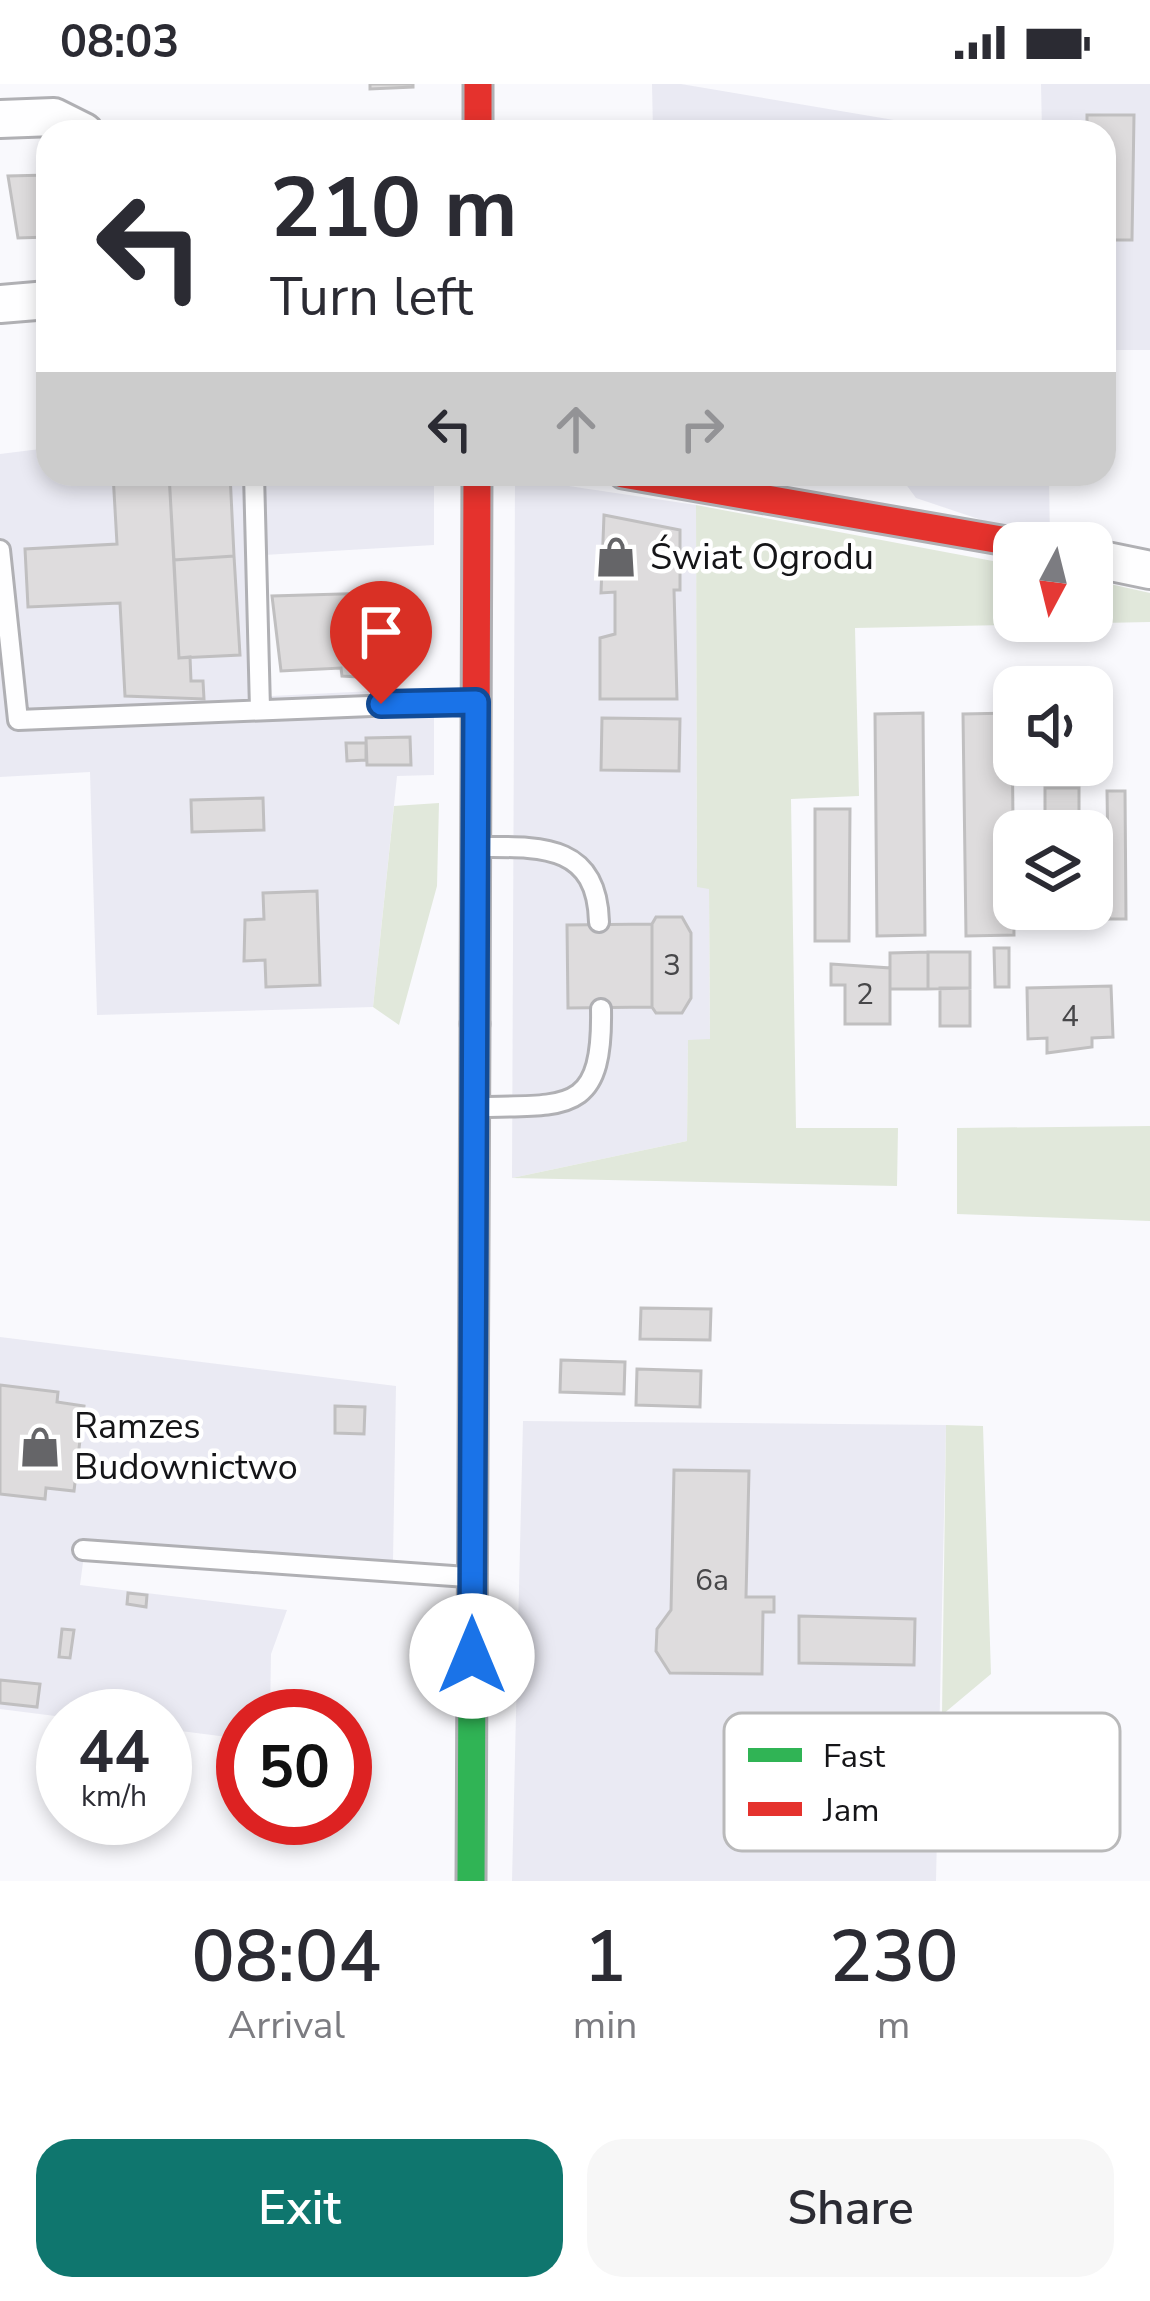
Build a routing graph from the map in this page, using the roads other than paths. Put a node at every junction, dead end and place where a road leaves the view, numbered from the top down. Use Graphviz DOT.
graph roads {
  1 [pos="478,84"];
  2 [pos="0,119"];
  3 [pos="60,120"];
  4 [pos="478,120"];
  5 [pos="36,301"];
  6 [pos="0,304"];
  7 [pos="254,486"];
  8 [pos="477,486"];
  9 [pos="692,486"];
  10 [pos="993,539"];
  11 [pos="0,550"];
  12 [pos="1113,562"];
  13 [pos="1150,570"];
  14 [pos="476,702"];
  15 [pos="260,709"];
  16 [pos="475,847"];
  17 [pos="598,922"];
  18 [pos="601,1009"];
  19 [pos="474,1108"];
  20 [pos="83,1550"];
  21 [pos="472,1577"];
  22 [pos="471,1881"];
  1 -- 4 [label="main road"];
  2 -- 3 [label="street"];
  5 -- 6 [label="street"];
  7 -- 15 [label="lane"];
  8 -- 14 [label="main road"];
  9 -- 10 [label="main road"];
  11 -- 15 [label="lane"];
  12 -- 13 [label="street"];
  14 -- 15 [label="lane"];
  14 -- 16 [label="main road"];
  16 -- 17 [label="lane"];
  16 -- 19 [label="main road"];
  18 -- 19 [label="lane"];
  19 -- 21 [label="main road"];
  20 -- 21 [label="lane"];
  21 -- 22 [label="main road"];
}
